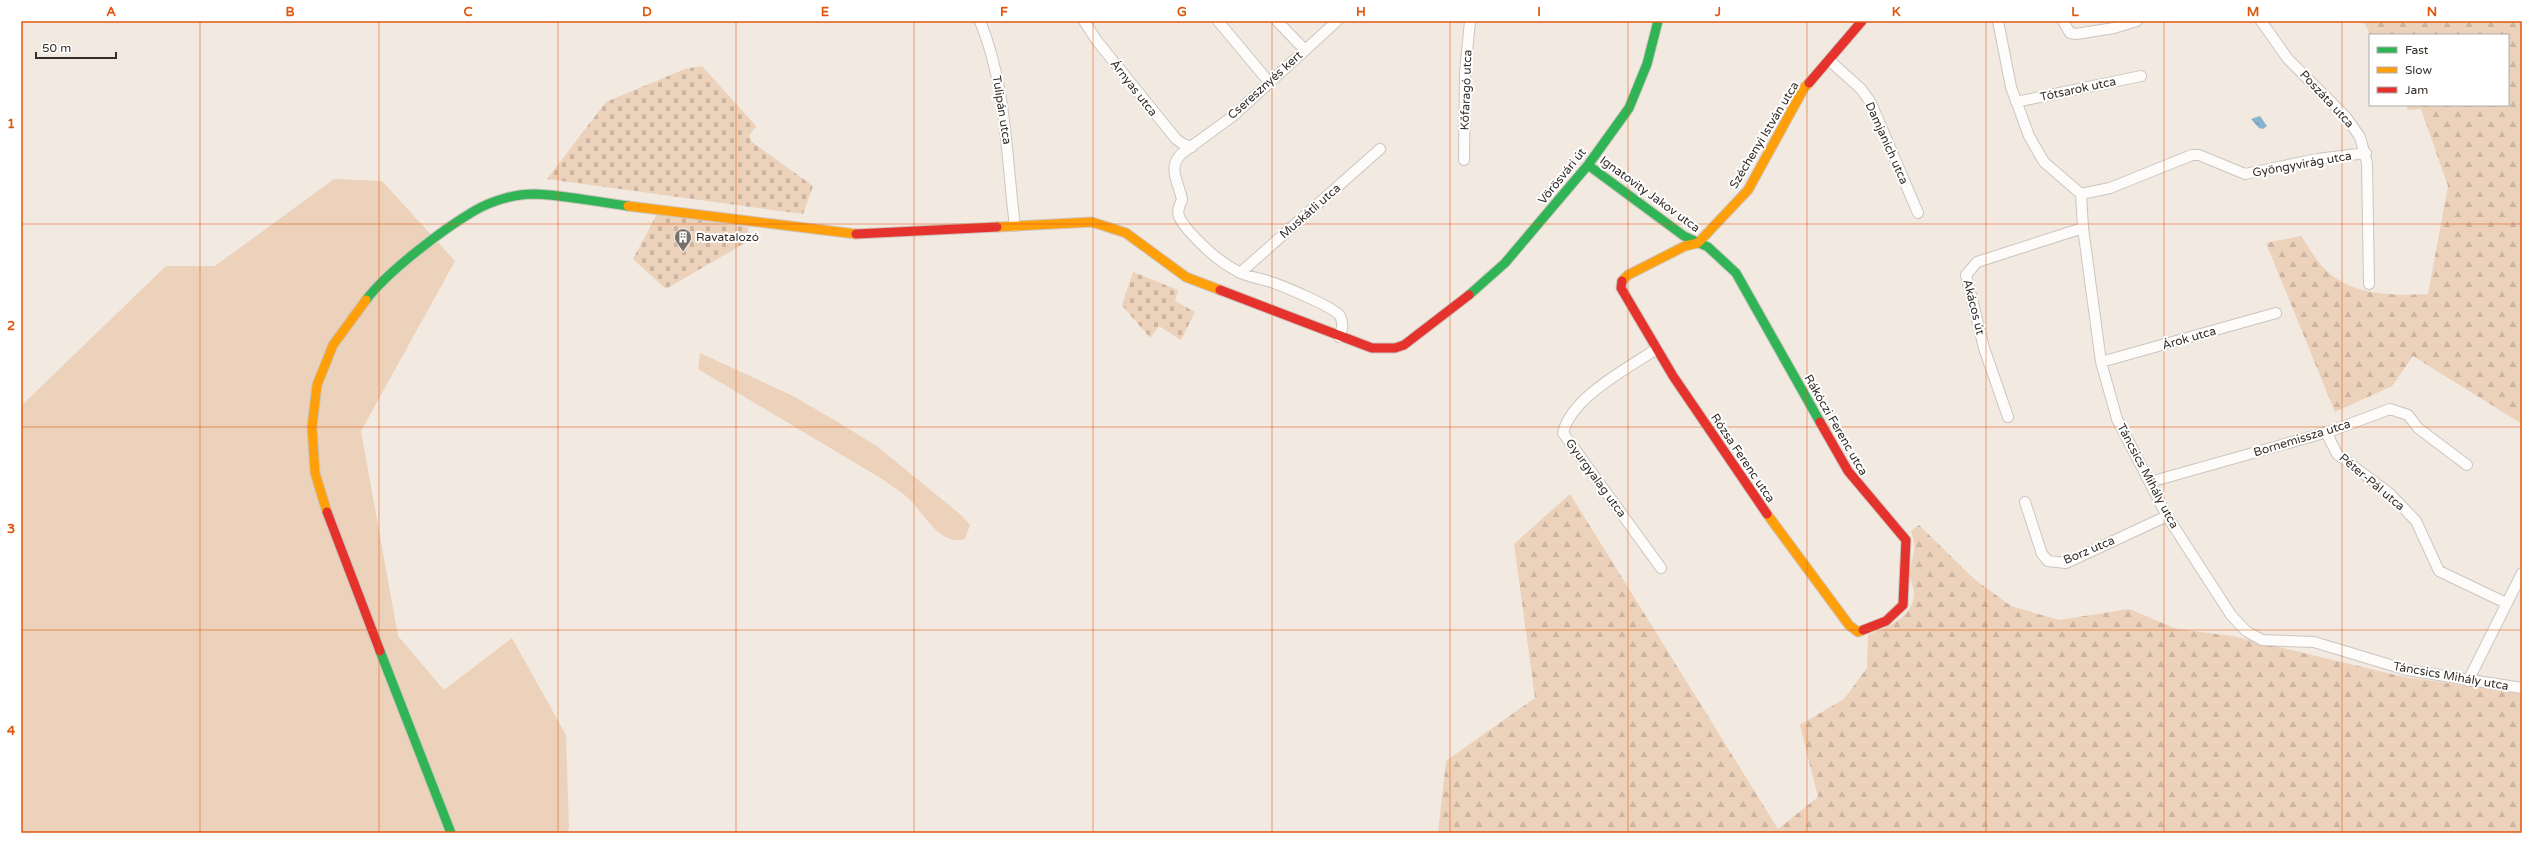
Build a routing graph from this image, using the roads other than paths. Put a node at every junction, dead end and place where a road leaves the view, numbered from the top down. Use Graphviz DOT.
graph roads {
  1 [pos="980,21"];
  2 [pos="1084,21"];
  3 [pos="1218,21"];
  4 [pos="1277,21"];
  5 [pos="1337,21"];
  6 [pos="1470,21"];
  7 [pos="1658,21"];
  8 [pos="1862,21"];
  9 [pos="1998,21"];
  10 [pos="2063,21"];
  11 [pos="2137,21"];
  12 [pos="2261,21"];
  13 [pos="1305,50"];
  14 [pos="1830,62"];
  15 [pos="2140,76"];
  16 [pos="1269,82"];
  17 [pos="2016,102"];
  18 [pos="1192,147"];
  19 [pos="1380,149"];
  20 [pos="2366,153"];
  21 [pos="1464,160"];
  22 [pos="1588,165"];
  23 [pos="2081,194"];
  24 [pos="1918,213"];
  25 [pos="1015,226"];
  26 [pos="2083,228"];
  27 [pos="1698,243"];
  28 [pos="1240,273"];
  29 [pos="2369,284"];
  30 [pos="1621,288"];
  31 [pos="2276,313"];
  32 [pos="1339,337"];
  33 [pos="1655,350"];
  34 [pos="2101,362"];
  35 [pos="2008,417"];
  36 [pos="2326,432"];
  37 [pos="2467,465"];
  38 [pos="2150,482"];
  39 [pos="2024,502"];
  40 [pos="2166,516"];
  41 [pos="1661,568"];
  42 [pos="2522,573"];
  43 [pos="2506,603"];
  44 [pos="1858,632"];
  45 [pos="2468,681"];
  46 [pos="2522,688"];
  47 [pos="451,833"];
  1 -- 25 [label="street, Tulipán utca"];
  2 -- 18 [label="street, Árnyas utca"];
  3 -- 16 [label="street"];
  4 -- 13 [label="street"];
  5 -- 13 [label="street, Cseresznyés kert"];
  6 -- 21 [label="street, Kőfaragó utca"];
  7 -- 22 [label="main road, Vörösvári út"];
  8 -- 14 [label="main road, Széchenyi István utca"];
  9 -- 17 [label="street"];
  10 -- 11 [label="street"];
  12 -- 20 [label="street, Poszáta utca"];
  13 -- 16 [label="street, Cseresznyés kert"];
  14 -- 24 [label="street, Damjanich utca"];
  14 -- 27 [label="main road, Széchenyi István utca"];
  15 -- 17 [label="street, Tótsarok utca"];
  16 -- 18 [label="street, Cseresznyés kert"];
  17 -- 23 [label="street"];
  18 -- 28 [label="street, Cseresznyés kert"];
  19 -- 28 [label="street, Muskátli utca"];
  20 -- 23 [label="street, Gyöngyvirág utca"];
  20 -- 29 [label="street, Poszáta utca"];
  22 -- 27 [label="main road, Ignatovity Jakov utca"];
  22 -- 32 [label="main road, Vörösvári út"];
  23 -- 26 [label="street, Táncsics Mihály utca"];
  25 -- 32 [label="main road, Vörösvári út"];
  25 -- 47 [label="main road, Vörösvári út"];
  26 -- 34 [label="street, Táncsics Mihály utca"];
  26 -- 35 [label="street, Akácos út"];
  27 -- 30 [label="main road, Széchenyi István utca"];
  27 -- 44 [label="main road, Rákóczi Ferenc utca"];
  28 -- 32 [label="street"];
  30 -- 33 [label="main road, Rózsa Ferenc utca"];
  31 -- 34 [label="street, Árok utca"];
  33 -- 41 [label="street, Gyurgyalag utca"];
  33 -- 44 [label="main road, Rózsa Ferenc utca"];
  34 -- 38 [label="street, Táncsics Mihály utca"];
  36 -- 37 [label="street, Bornemissza utca"];
  36 -- 38 [label="street, Bornemissza utca"];
  36 -- 43 [label="street, Péter-Pál utca"];
  38 -- 40 [label="street, Táncsics Mihály utca"];
  39 -- 40 [label="street, Borz utca"];
  40 -- 45 [label="street, Táncsics Mihály utca"];
  42 -- 43 [label="street"];
  43 -- 45 [label="street"];
  45 -- 46 [label="street, Táncsics Mihály utca"];
}
